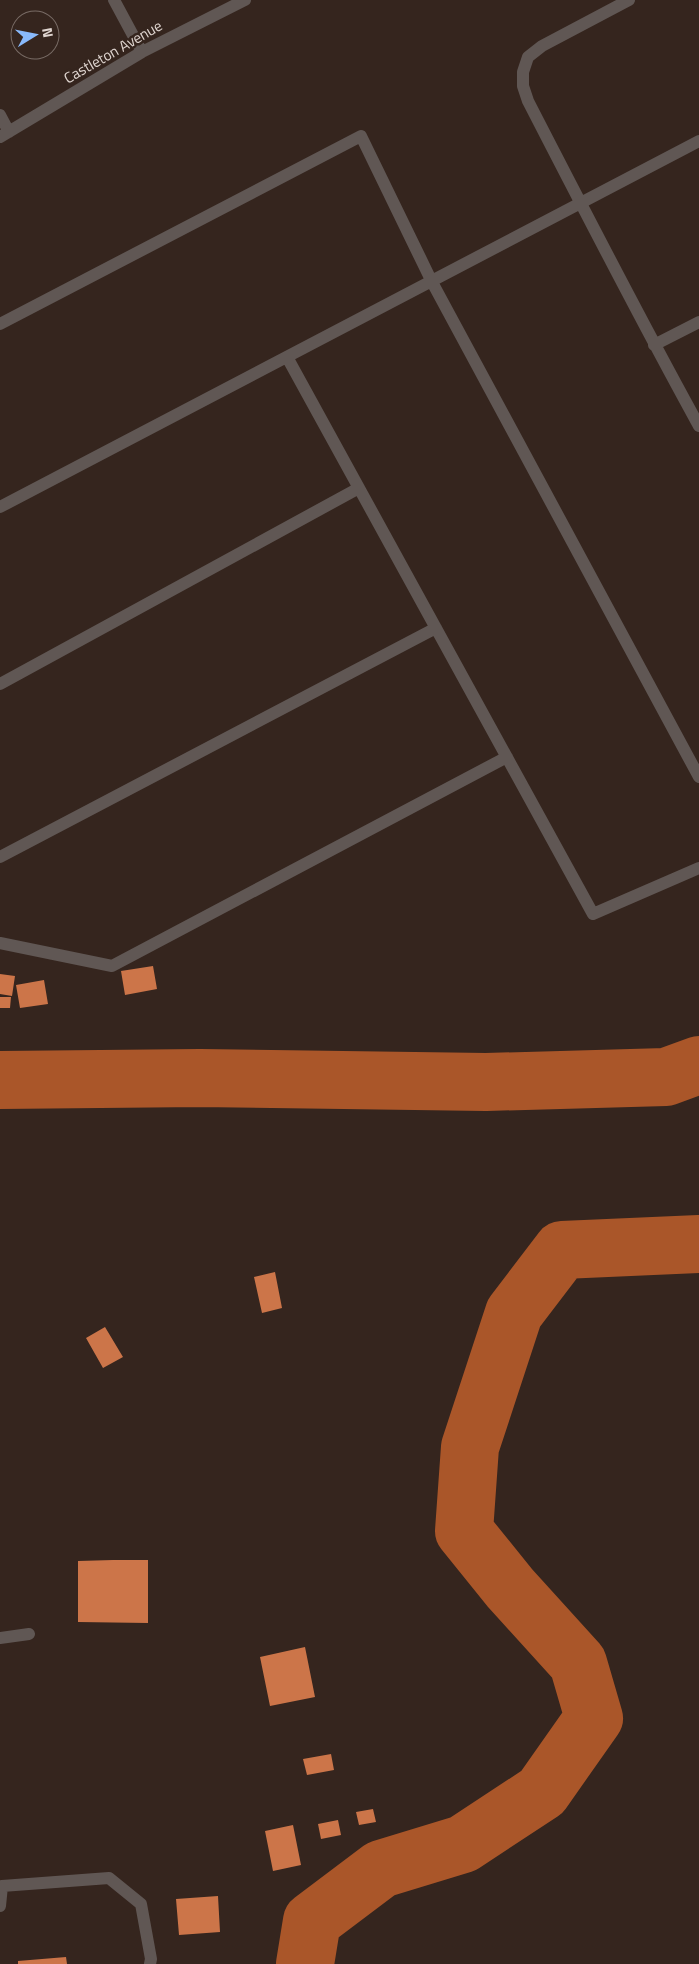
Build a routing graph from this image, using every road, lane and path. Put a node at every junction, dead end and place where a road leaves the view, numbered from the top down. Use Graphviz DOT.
graph roads {
  1 [pos="114,0"];
  2 [pos="245,0"];
  3 [pos="629,0"];
  4 [pos="142,52"];
  5 [pos="0,115"];
  6 [pos="4,134"];
  7 [pos="699,141"];
  8 [pos="581,203"];
  9 [pos="432,282"];
  10 [pos="699,322"];
  11 [pos="0,324"];
  12 [pos="654,345"];
  13 [pos="288,357"];
  14 [pos="699,426"];
  15 [pos="359,488"];
  16 [pos="0,507"];
  17 [pos="436,628"];
  18 [pos="0,684"];
  19 [pos="507,757"];
  20 [pos="699,778"];
  21 [pos="0,857"];
  22 [pos="699,868"];
  23 [pos="0,943"];
  24 [pos="29,1634"];
  25 [pos="0,1638"];
  26 [pos="0,1906"];
  27 [pos="150,1964"];
  1 -- 4 [label="street"];
  2 -- 4 [label="street, Castleton Avenue"];
  3 -- 8 [label="street"];
  4 -- 6 [label="street, Castleton Avenue"];
  5 -- 6 [label="street"];
  7 -- 8 [label="street"];
  8 -- 9 [label="street"];
  8 -- 12 [label="street"];
  9 -- 11 [label="street"];
  9 -- 13 [label="street"];
  9 -- 20 [label="street"];
  10 -- 12 [label="street"];
  12 -- 14 [label="street"];
  13 -- 15 [label="street"];
  13 -- 16 [label="street"];
  15 -- 17 [label="street"];
  15 -- 18 [label="street"];
  17 -- 19 [label="street"];
  17 -- 21 [label="street"];
  19 -- 22 [label="street"];
  19 -- 23 [label="street"];
  24 -- 25 [label="street"];
  26 -- 27 [label="street"];
}
